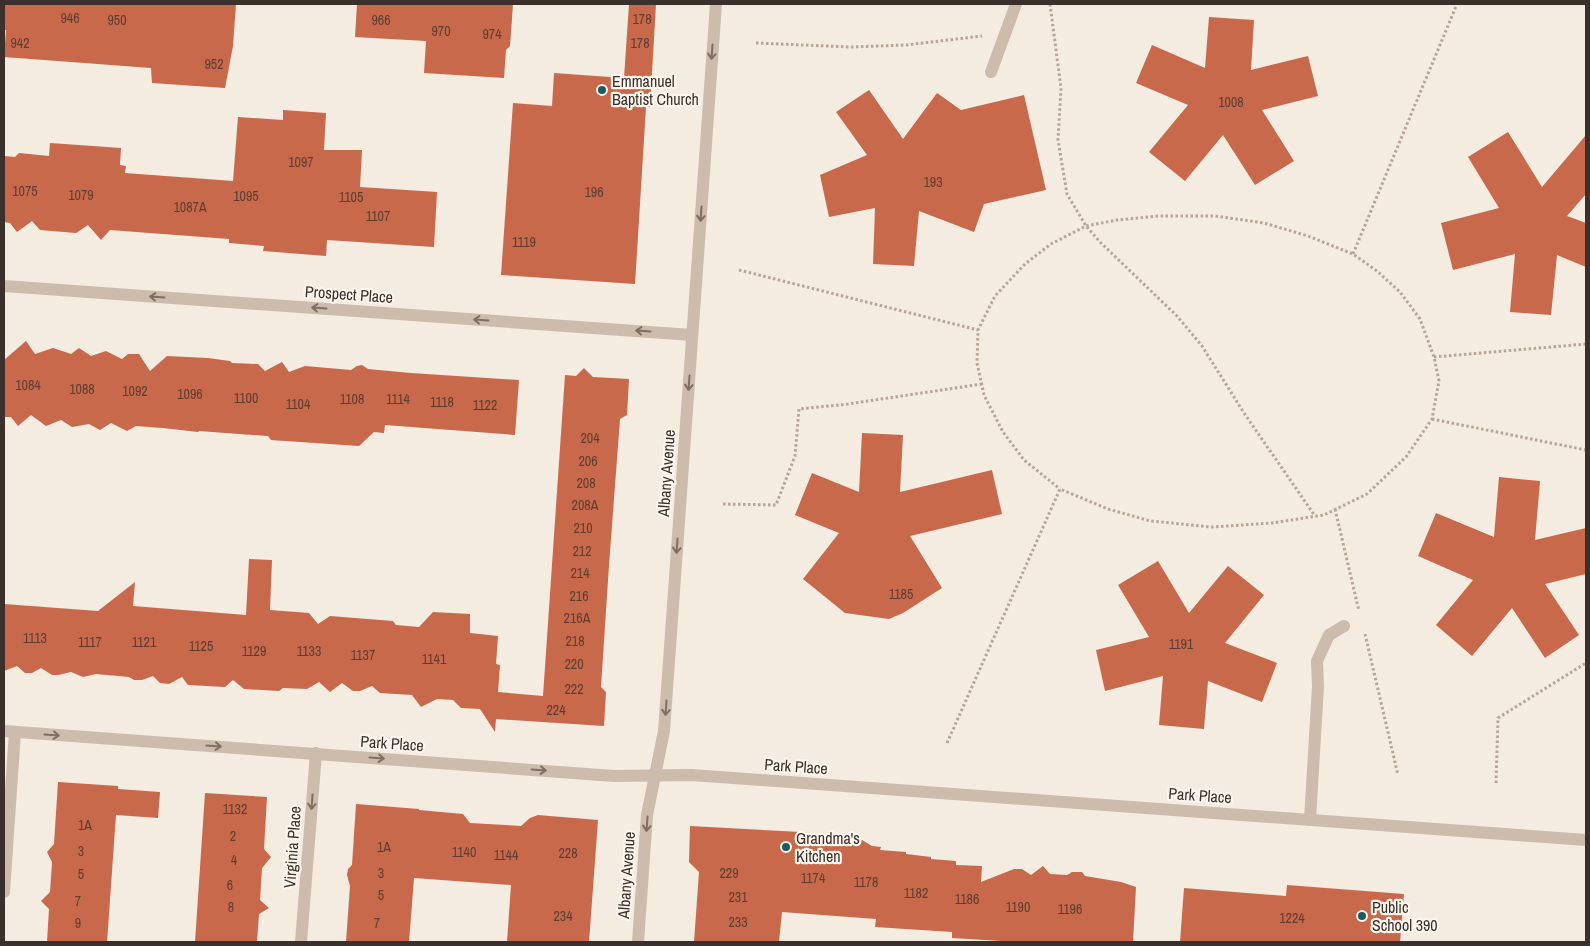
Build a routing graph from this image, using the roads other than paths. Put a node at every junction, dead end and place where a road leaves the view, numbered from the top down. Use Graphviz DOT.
graph roads {
  1 [pos="716,4"];
  2 [pos="1016,4"];
  3 [pos="991,72"];
  4 [pos="4,286"];
  5 [pos="692,335"];
  6 [pos="1344,626"];
  7 [pos="9,732"];
  8 [pos="316,753"];
  9 [pos="655,776"];
  10 [pos="1310,820"];
  11 [pos="1586,840"];
  12 [pos="4,892"];
  13 [pos="301,942"];
  14 [pos="638,942"];
  1 -- 5 [label="street, Albany Avenue, one-way"];
  2 -- 3 [label="street"];
  5 -- 4 [label="street, Prospect Place, one-way"];
  5 -- 9 [label="street, Albany Avenue, one-way"];
  6 -- 10 [label="street"];
  7 -- 8 [label="street, Park Place, one-way"];
  7 -- 12 [label="street"];
  8 -- 9 [label="street, Park Place, one-way"];
  8 -- 13 [label="street, Virginia Place, one-way"];
  9 -- 10 [label="street, Park Place"];
  9 -- 14 [label="street, Albany Avenue, one-way"];
  10 -- 11 [label="street, Park Place"];
}
